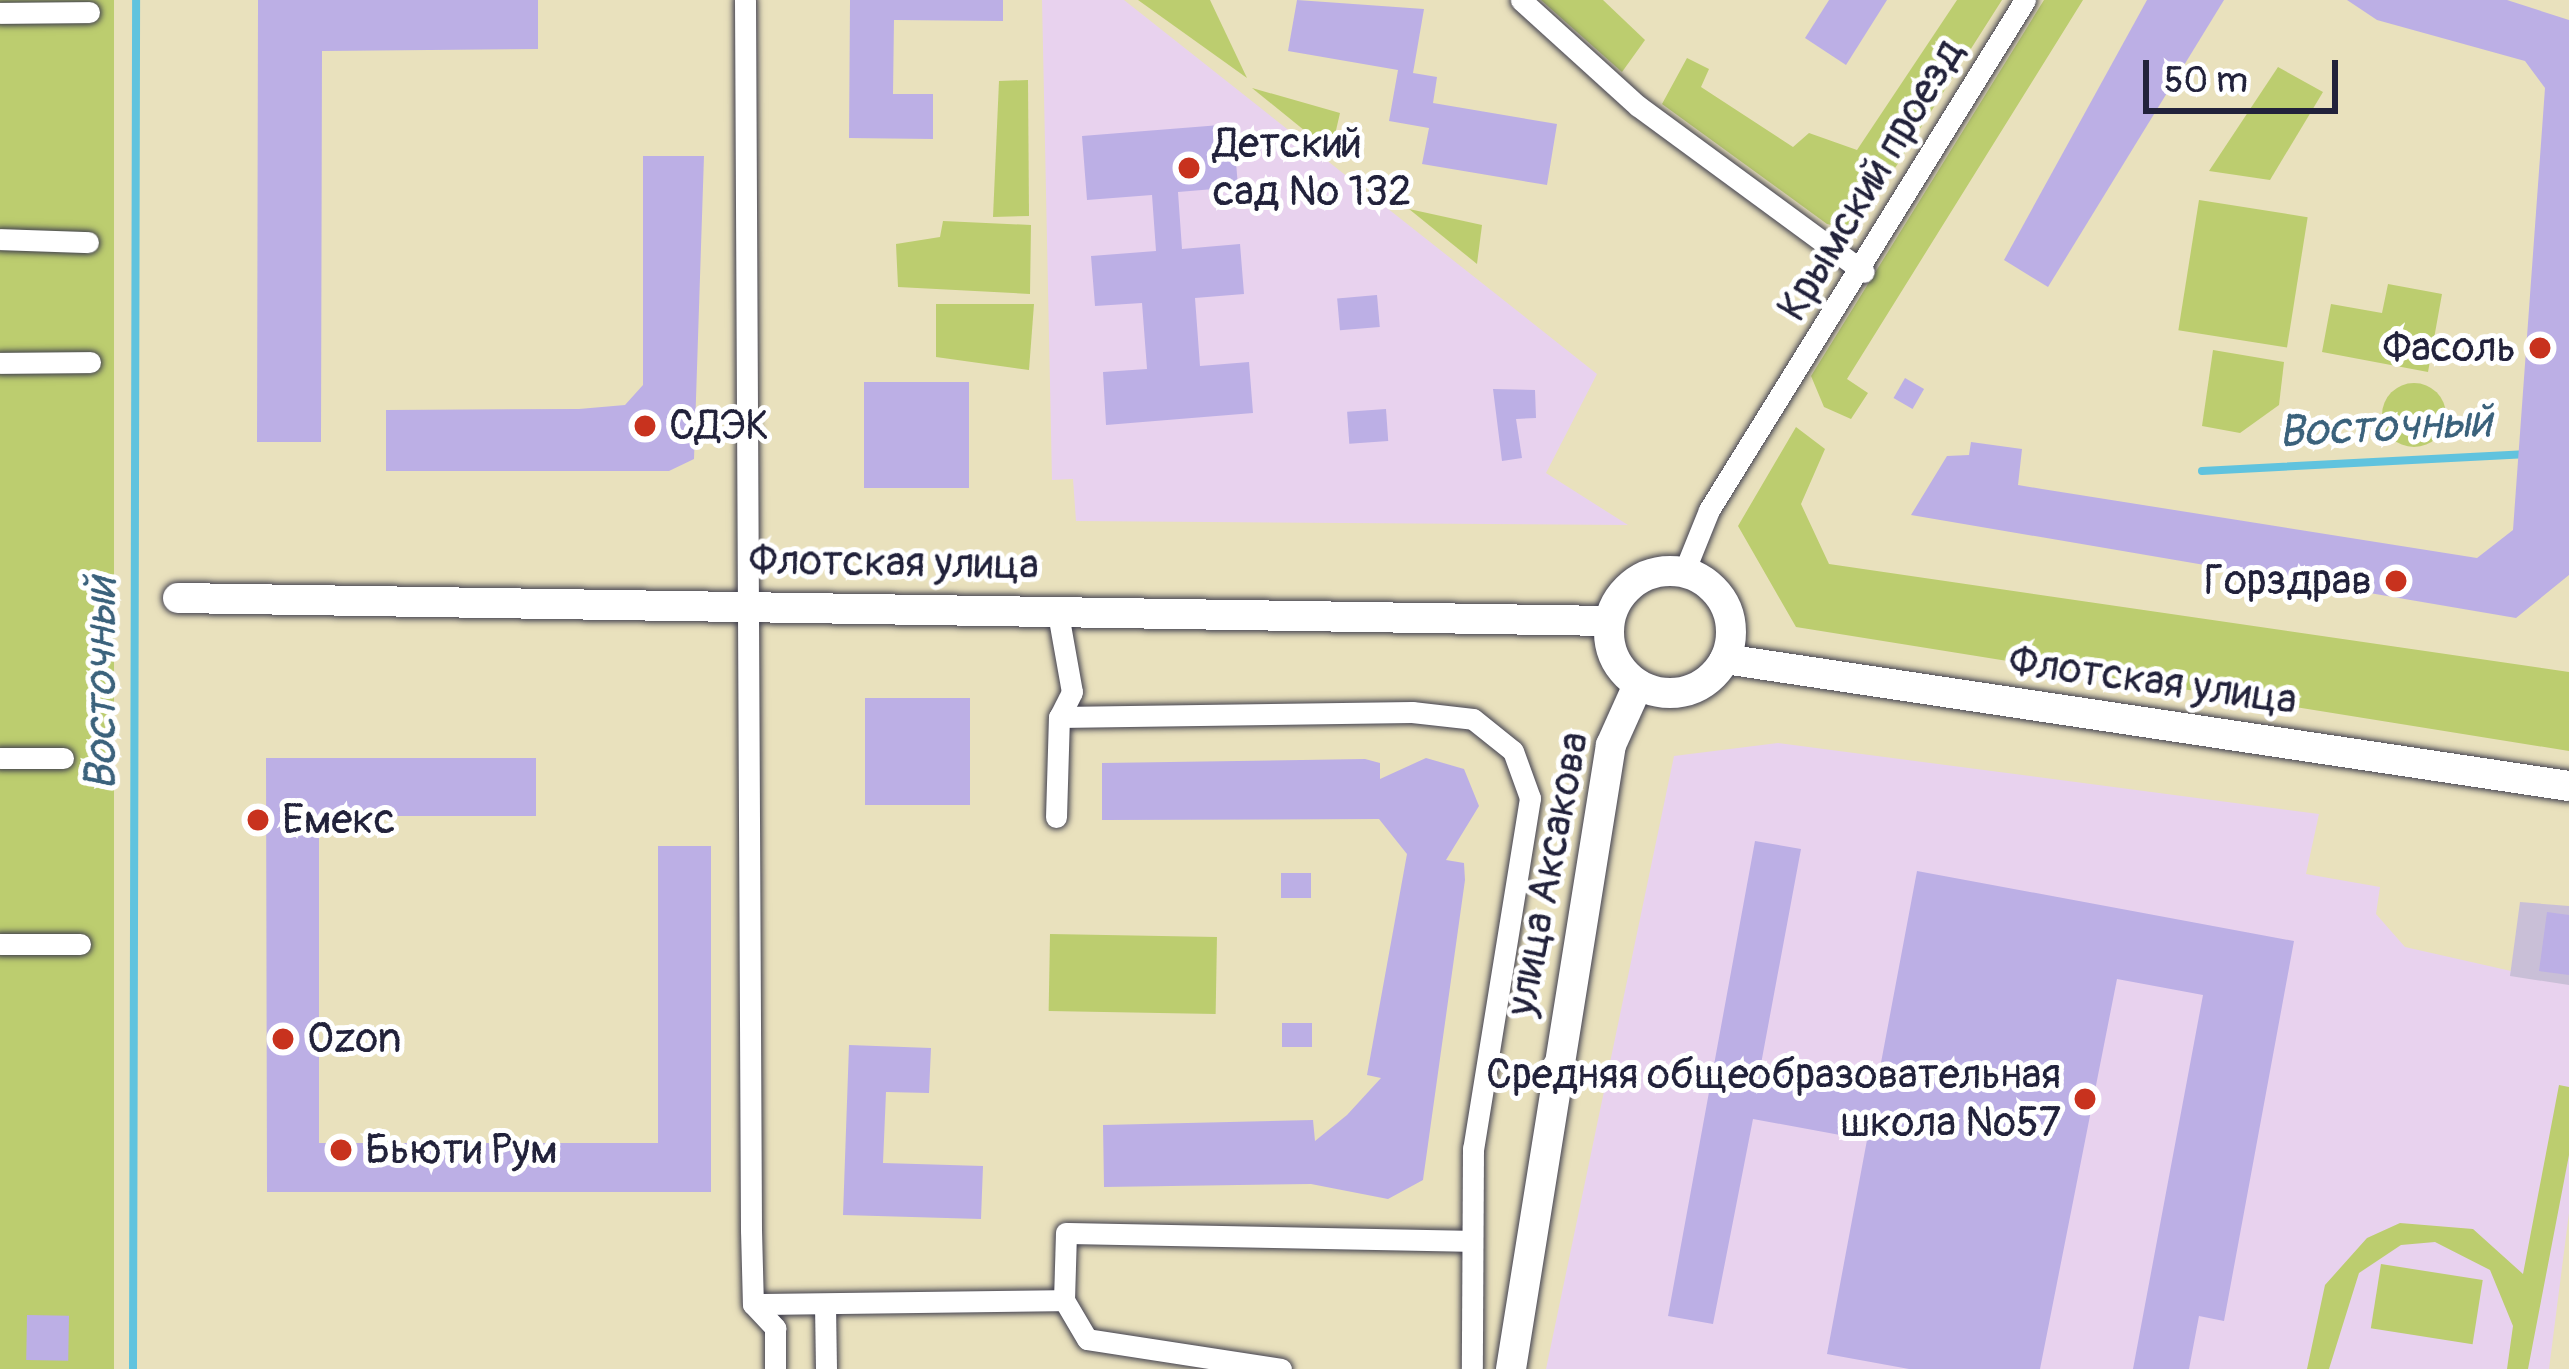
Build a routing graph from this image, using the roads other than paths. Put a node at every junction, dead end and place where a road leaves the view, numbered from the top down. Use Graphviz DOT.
graph roads {
  1 [pos="745,0"];
  2 [pos="1521,0"];
  3 [pos="2025,0"];
  4 [pos="89,12"];
  5 [pos="0,13"];
  6 [pos="0,239"];
  7 [pos="88,242"];
  8 [pos="1864,272"];
  9 [pos="90,362"];
  10 [pos="0,363"];
  11 [pos="1684,572"];
  12 [pos="178,598"];
  13 [pos="748,602"];
  14 [pos="1057,608"];
  15 [pos="1609,621"];
  16 [pos="1724,659"];
  17 [pos="1638,685"];
  18 [pos="1059,717"];
  19 [pos="0,758"];
  20 [pos="64,758"];
  21 [pos="2569,786"];
  22 [pos="1056,817"];
  23 [pos="0,944"];
  24 [pos="80,944"];
  25 [pos="1467,1240"];
  26 [pos="1064,1300"];
  27 [pos="753,1304"];
  28 [pos="826,1305"];
  29 [pos="776,1369"];
  30 [pos="826,1369"];
  31 [pos="1281,1369"];
  32 [pos="1472,1369"];
  33 [pos="1511,1369"];
  1 -- 13 [label="street"];
  2 -- 8 [label="street"];
  3 -- 8 [label="street, Крымский проезд"];
  4 -- 5 [label="street"];
  6 -- 7 [label="street"];
  8 -- 11 [label="street, Крымский проезд"];
  9 -- 10 [label="street"];
  11 -- 15 [label="street"];
  11 -- 16 [label="street"];
  12 -- 13 [label="street, Флотская улица"];
  13 -- 14 [label="street, Флотская улица"];
  13 -- 27 [label="street"];
  14 -- 15 [label="street, Флотская улица"];
  14 -- 18 [label="street"];
  15 -- 17 [label="street"];
  16 -- 17 [label="street"];
  16 -- 21 [label="street, Флотская улица"];
  17 -- 33 [label="street, улица Аксакова"];
  18 -- 22 [label="street"];
  18 -- 25 [label="street"];
  19 -- 20 [label="street"];
  23 -- 24 [label="street"];
  25 -- 26 [label="street"];
  25 -- 32 [label="street"];
  26 -- 28 [label="street"];
  26 -- 31 [label="street"];
  27 -- 28 [label="street"];
  27 -- 29 [label="street"];
  28 -- 30 [label="street"];
}
